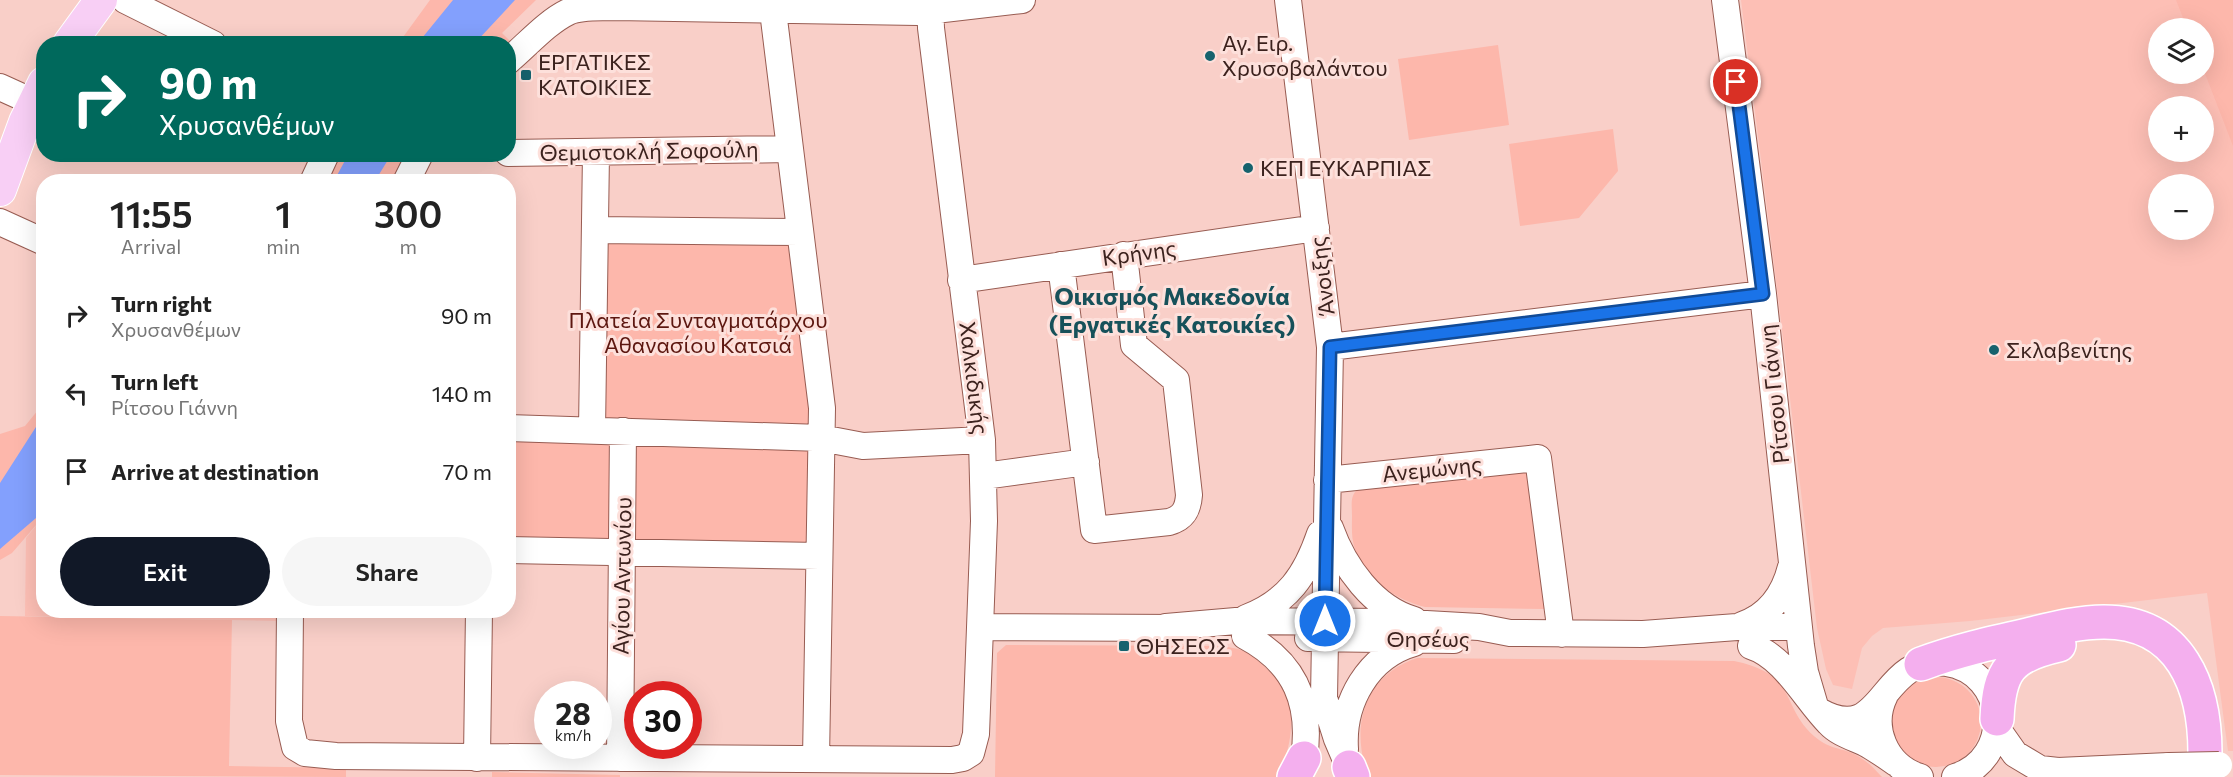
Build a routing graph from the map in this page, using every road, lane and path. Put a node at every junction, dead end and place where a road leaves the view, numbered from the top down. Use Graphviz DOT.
graph roads {
  1 [pos="101,0"];
  2 [pos="125,0"];
  3 [pos="1022,0"];
  4 [pos="1288,0"];
  5 [pos="1725,0"];
  6 [pos="930,6"];
  7 [pos="773,11"];
  8 [pos="75,36"];
  9 [pos="197,36"];
  10 [pos="516,54"];
  11 [pos="0,87"];
  12 [pos="36,93"];
  13 [pos="36,98"];
  14 [pos="789,149"];
  15 [pos="516,153"];
  16 [pos="596,153"];
  17 [pos="0,190"];
  18 [pos="0,222"];
  19 [pos="1316,228"];
  20 [pos="596,230"];
  21 [pos="800,232"];
  22 [pos="36,238"];
  23 [pos="1124,255"];
  24 [pos="1062,265"];
  25 [pos="961,280"];
  26 [pos="1763,294"];
  27 [pos="1330,347"];
  28 [pos="516,428"];
  29 [pos="592,430"];
  30 [pos="623,431"];
  31 [pos="821,438"];
  32 [pos="982,440"];
  33 [pos="1086,462"];
  34 [pos="984,476"];
  35 [pos="1327,480"];
  36 [pos="1326,517"];
  37 [pos="516,550"];
  38 [pos="622,552"];
  39 [pos="819,556"];
  40 [pos="1792,558"];
  41 [pos="290,618"];
  42 [pos="479,618"];
  43 [pos="981,627"];
  44 [pos="1241,629"];
  45 [pos="1325,630"];
  46 [pos="1426,632"];
  47 [pos="1561,634"];
  48 [pos="1744,636"];
  49 [pos="1800,637"];
  50 [pos="1921,664"];
  51 [pos="1888,689"];
  52 [pos="1324,698"];
  53 [pos="1817,708"];
  54 [pos="1996,723"];
  55 [pos="477,758"];
  56 [pos="621,758"];
  57 [pos="816,759"];
  58 [pos="2202,760"];
  59 [pos="1896,763"];
  60 [pos="1299,768"];
  61 [pos="1351,772"];
  62 [pos="1920,777"];
  63 [pos="1955,777"];
  1 -- 8 [label="main road"];
  2 -- 9 [label="street"];
  3 -- 6 [label="street"];
  4 -- 19 [label="street, Άνοιξης"];
  5 -- 26 [label="street, Ρίτσου Γιάννη"];
  6 -- 7 [label="street"];
  6 -- 25 [label="street, Χαλκιδικής"];
  7 -- 10 [label="street"];
  7 -- 14 [label="street"];
  11 -- 12 [label="street"];
  13 -- 17 [label="main road"];
  14 -- 16 [label="street, Θεμιστοκλή Σοφούλη"];
  14 -- 21 [label="street"];
  15 -- 16 [label="street, Θεμιστοκλή Σοφούλη"];
  16 -- 20 [label="street"];
  18 -- 22 [label="street"];
  19 -- 23 [label="street, Κρήνης"];
  19 -- 27 [label="street, Άνοιξης"];
  20 -- 21 [label="street"];
  20 -- 29 [label="street"];
  21 -- 31 [label="street"];
  23 -- 24 [label="street, Κρήνης"];
  23 -- 33 [label="street"];
  24 -- 25 [label="street, Κρήνης"];
  24 -- 33 [label="street"];
  25 -- 32 [label="street, Χαλκιδικής"];
  26 -- 27 [label="street"];
  26 -- 40 [label="street, Ρίτσου Γιάννη"];
  27 -- 35 [label="street, Άνοιξης"];
  28 -- 29 [label="street"];
  29 -- 30 [label="street"];
  30 -- 31 [label="street"];
  30 -- 38 [label="street, Αγίου Αντωνίου"];
  31 -- 32 [label="street"];
  31 -- 39 [label="street"];
  32 -- 34 [label="street, Χαλκιδικής"];
  33 -- 34 [label="street"];
  34 -- 43 [label="street, Χαλκιδικής"];
  35 -- 36 [label="street, Άνοιξης"];
  35 -- 47 [label="street, Ανεμώνης"];
  36 -- 44 [label="street"];
  36 -- 45 [label="street, Άνοιξης"];
  36 -- 46 [label="street"];
  37 -- 38 [label="street"];
  38 -- 39 [label="street"];
  38 -- 56 [label="street, Αγίου Αντωνίου"];
  39 -- 57 [label="street"];
  40 -- 48 [label="street"];
  40 -- 49 [label="street, Ρίτσου Γιάννη"];
  41 -- 55 [label="street"];
  42 -- 55 [label="street"];
  43 -- 44 [label="street, Θησέως"];
  43 -- 57 [label="street, Χαλκιδικής"];
  44 -- 45 [label="street, Θησέως"];
  44 -- 60 [label="street"];
  45 -- 46 [label="street, Θησέως"];
  45 -- 52 [label="street, Άνοιξης"];
  46 -- 47 [label="street, Θησέως"];
  46 -- 61 [label="street"];
  47 -- 48 [label="street, Θησέως"];
  48 -- 49 [label="street, Θησέως"];
  48 -- 53 [label="street"];
  49 -- 53 [label="street, Ρίτσου Γιάννη"];
  50 -- 51 [label="street"];
  50 -- 54 [label="street"];
  50 -- 58 [label="highway"];
  51 -- 53 [label="street"];
  51 -- 59 [label="street"];
  52 -- 60 [label="street, Άνοιξης"];
  52 -- 61 [label="street, Άνοιξης"];
  53 -- 59 [label="street"];
  54 -- 58 [label="street"];
  54 -- 58 [label="highway"];
  54 -- 63 [label="street"];
  55 -- 56 [label="street"];
  56 -- 57 [label="street"];
  59 -- 62 [label="street"];
}
